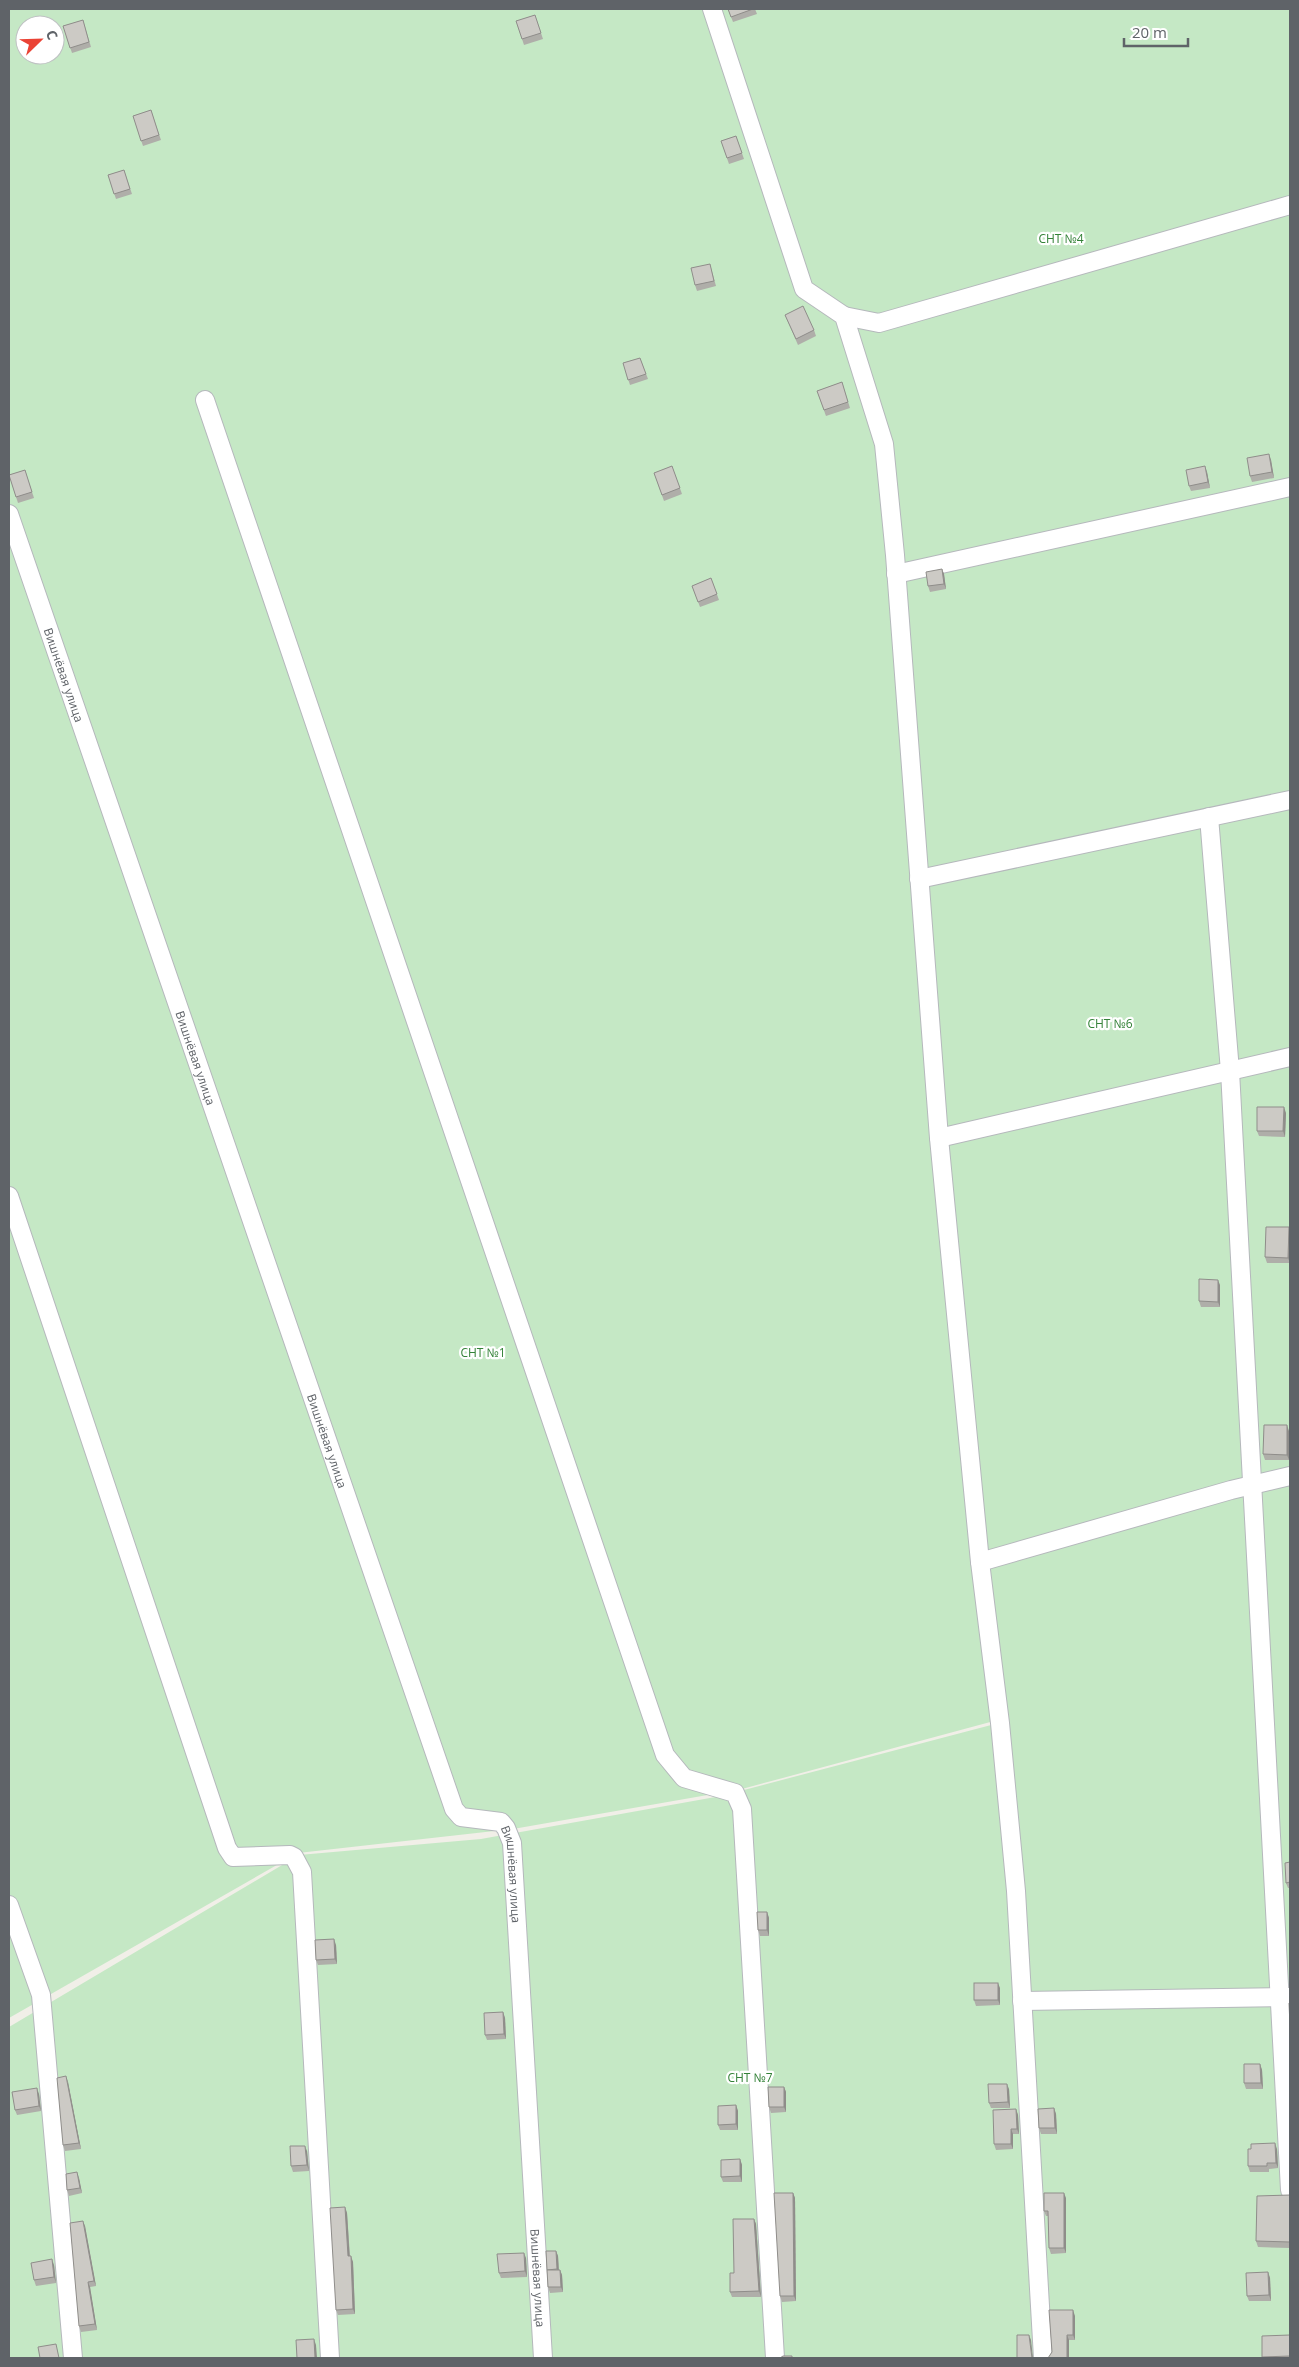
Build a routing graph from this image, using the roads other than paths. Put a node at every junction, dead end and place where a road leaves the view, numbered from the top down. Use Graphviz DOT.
graph roads {
  1 [pos="712,9"];
  2 [pos="1290,205"];
  3 [pos="844,316"];
  4 [pos="205,400"];
  5 [pos="1290,487"];
  6 [pos="9,514"];
  7 [pos="896,574"];
  8 [pos="1290,800"];
  9 [pos="1210,817"];
  10 [pos="920,879"];
  11 [pos="1290,1057"];
  12 [pos="1230,1071"];
  13 [pos="938,1138"];
  14 [pos="9,1196"];
  15 [pos="1290,1476"];
  16 [pos="1253,1485"];
  17 [pos="980,1562"];
  18 [pos="9,1905"];
  19 [pos="1285,1997"];
  20 [pos="1022,2001"];
  21 [pos="1290,2190"];
  22 [pos="73,2358"];
  23 [pos="330,2358"];
  24 [pos="544,2358"];
  25 [pos="775,2358"];
  26 [pos="1043,2358"];
  1 -- 3 [label="street"];
  2 -- 3 [label="street"];
  3 -- 7 [label="street"];
  4 -- 25 [label="street"];
  5 -- 7 [label="street"];
  6 -- 24 [label="street, Вишнёвая улица"];
  7 -- 10 [label="street"];
  8 -- 9 [label="street"];
  9 -- 10 [label="street"];
  9 -- 12 [label="street"];
  10 -- 13 [label="street"];
  11 -- 12 [label="street"];
  12 -- 13 [label="street"];
  12 -- 16 [label="street"];
  13 -- 17 [label="street"];
  14 -- 23 [label="street"];
  15 -- 16 [label="street"];
  16 -- 17 [label="street"];
  16 -- 19 [label="street"];
  17 -- 20 [label="street"];
  18 -- 22 [label="street"];
  19 -- 20 [label="street"];
  19 -- 21 [label="street"];
  20 -- 26 [label="street"];
}
